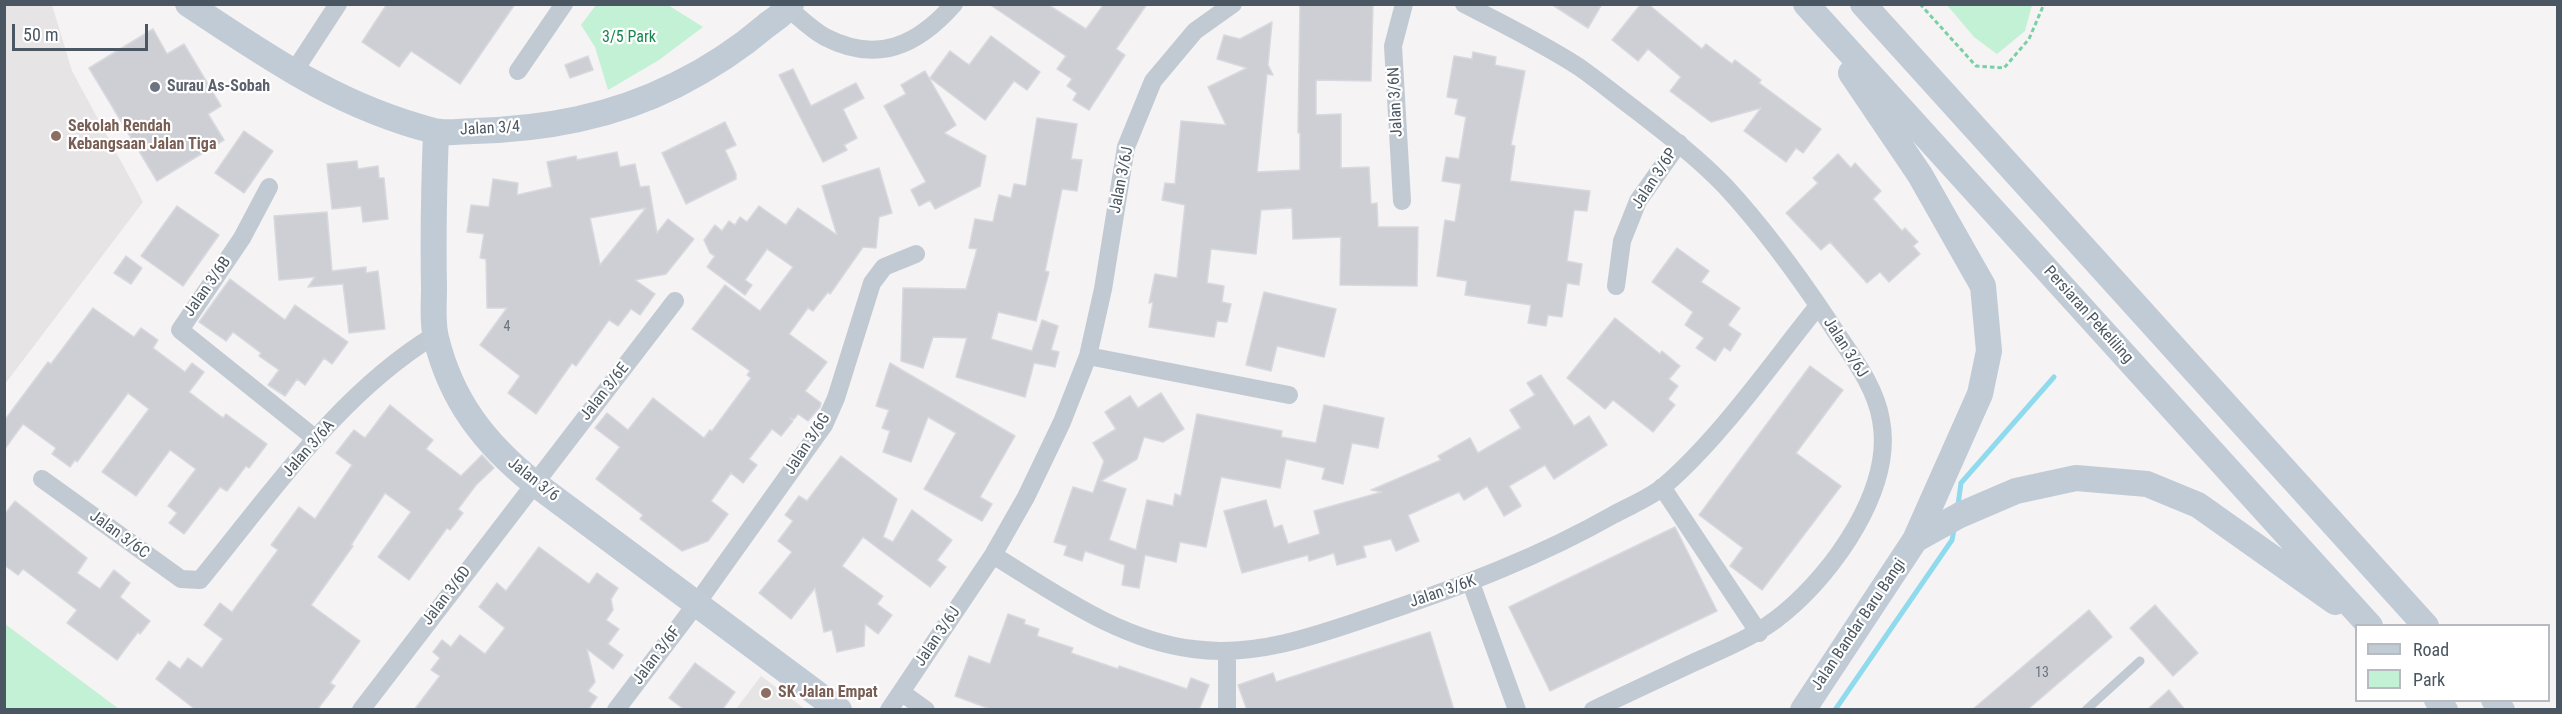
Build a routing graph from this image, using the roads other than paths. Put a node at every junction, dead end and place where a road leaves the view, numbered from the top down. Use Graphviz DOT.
graph roads {
  1 [pos="188,4"];
  2 [pos="338,4"];
  3 [pos="564,4"];
  4 [pos="954,4"];
  5 [pos="1233,4"];
  6 [pos="1404,4"];
  7 [pos="1464,4"];
  8 [pos="1805,4"];
  9 [pos="1863,4"];
  10 [pos="790,6"];
  11 [pos="518,71"];
  12 [pos="293,73"];
  13 [pos="436,132"];
  14 [pos="1679,143"];
  15 [pos="269,187"];
  16 [pos="1401,201"];
  17 [pos="916,254"];
  18 [pos="1616,286"];
  19 [pos="675,301"];
  20 [pos="1818,306"];
  21 [pos="435,335"];
  22 [pos="1088,356"];
  23 [pos="1289,395"];
  24 [pos="316,439"];
  25 [pos="42,479"];
  26 [pos="534,483"];
  27 [pos="1662,487"];
  28 [pos="1915,540"];
  29 [pos="993,555"];
  30 [pos="200,580"];
  31 [pos="1471,583"];
  32 [pos="697,603"];
  33 [pos="2365,624"];
  34 [pos="2366,624"];
  35 [pos="2424,624"];
  36 [pos="1759,633"];
  37 [pos="1227,651"];
  38 [pos="2140,661"];
  39 [pos="901,692"];
  40 [pos="361,710"];
  41 [pos="616,710"];
  42 [pos="839,710"];
  43 [pos="889,710"];
  44 [pos="926,710"];
  45 [pos="1227,710"];
  46 [pos="1517,710"];
  47 [pos="1593,710"];
  48 [pos="1803,710"];
  49 [pos="2086,710"];
  1 -- 12 [label="street, Jalan 3/4"];
  2 -- 12 [label="street"];
  3 -- 11 [label="street"];
  4 -- 10 [label="street"];
  5 -- 22 [label="street, Jalan 3/6J"];
  6 -- 16 [label="street, Jalan 3/6N"];
  7 -- 14 [label="street, Jalan 3/6J"];
  8 -- 28 [label="street, Jalan Bandar Baru Bangi"];
  8 -- 34 [label="street, Persiaran Pekeliling"];
  9 -- 35 [label="street"];
  10 -- 13 [label="street, Jalan 3/4"];
  12 -- 13 [label="street, Jalan 3/4"];
  13 -- 21 [label="street, Jalan 3/6"];
  14 -- 18 [label="street, Jalan 3/6P"];
  14 -- 20 [label="street, Jalan 3/6J"];
  15 -- 24 [label="street, Jalan 3/6B"];
  17 -- 32 [label="street, Jalan 3/6G"];
  19 -- 26 [label="street, Jalan 3/6E"];
  20 -- 27 [label="street, Jalan 3/6K"];
  20 -- 36 [label="street, Jalan 3/6J"];
  21 -- 24 [label="street, Jalan 3/6A"];
  21 -- 26 [label="street, Jalan 3/6"];
  22 -- 23 [label="street"];
  22 -- 29 [label="street, Jalan 3/6J"];
  24 -- 30 [label="street, Jalan 3/6A"];
  25 -- 30 [label="street, Jalan 3/6C"];
  26 -- 32 [label="street, Jalan 3/6"];
  26 -- 40 [label="street, Jalan 3/6D"];
  27 -- 31 [label="street, Jalan 3/6K"];
  27 -- 36 [label="street"];
  28 -- 33 [label="street"];
  28 -- 48 [label="street, Jalan Bandar Baru Bangi"];
  29 -- 37 [label="street, Jalan 3/6K"];
  29 -- 39 [label="street, Jalan 3/6J"];
  31 -- 37 [label="street, Jalan 3/6K"];
  31 -- 46 [label="street"];
  32 -- 41 [label="street, Jalan 3/6F"];
  32 -- 42 [label="street, Jalan 3/6"];
  36 -- 47 [label="street, Jalan 3/6J"];
  37 -- 45 [label="street"];
  38 -- 49 [label="lane"];
  39 -- 43 [label="street, Jalan 3/6J"];
  39 -- 44 [label="street"];
}
